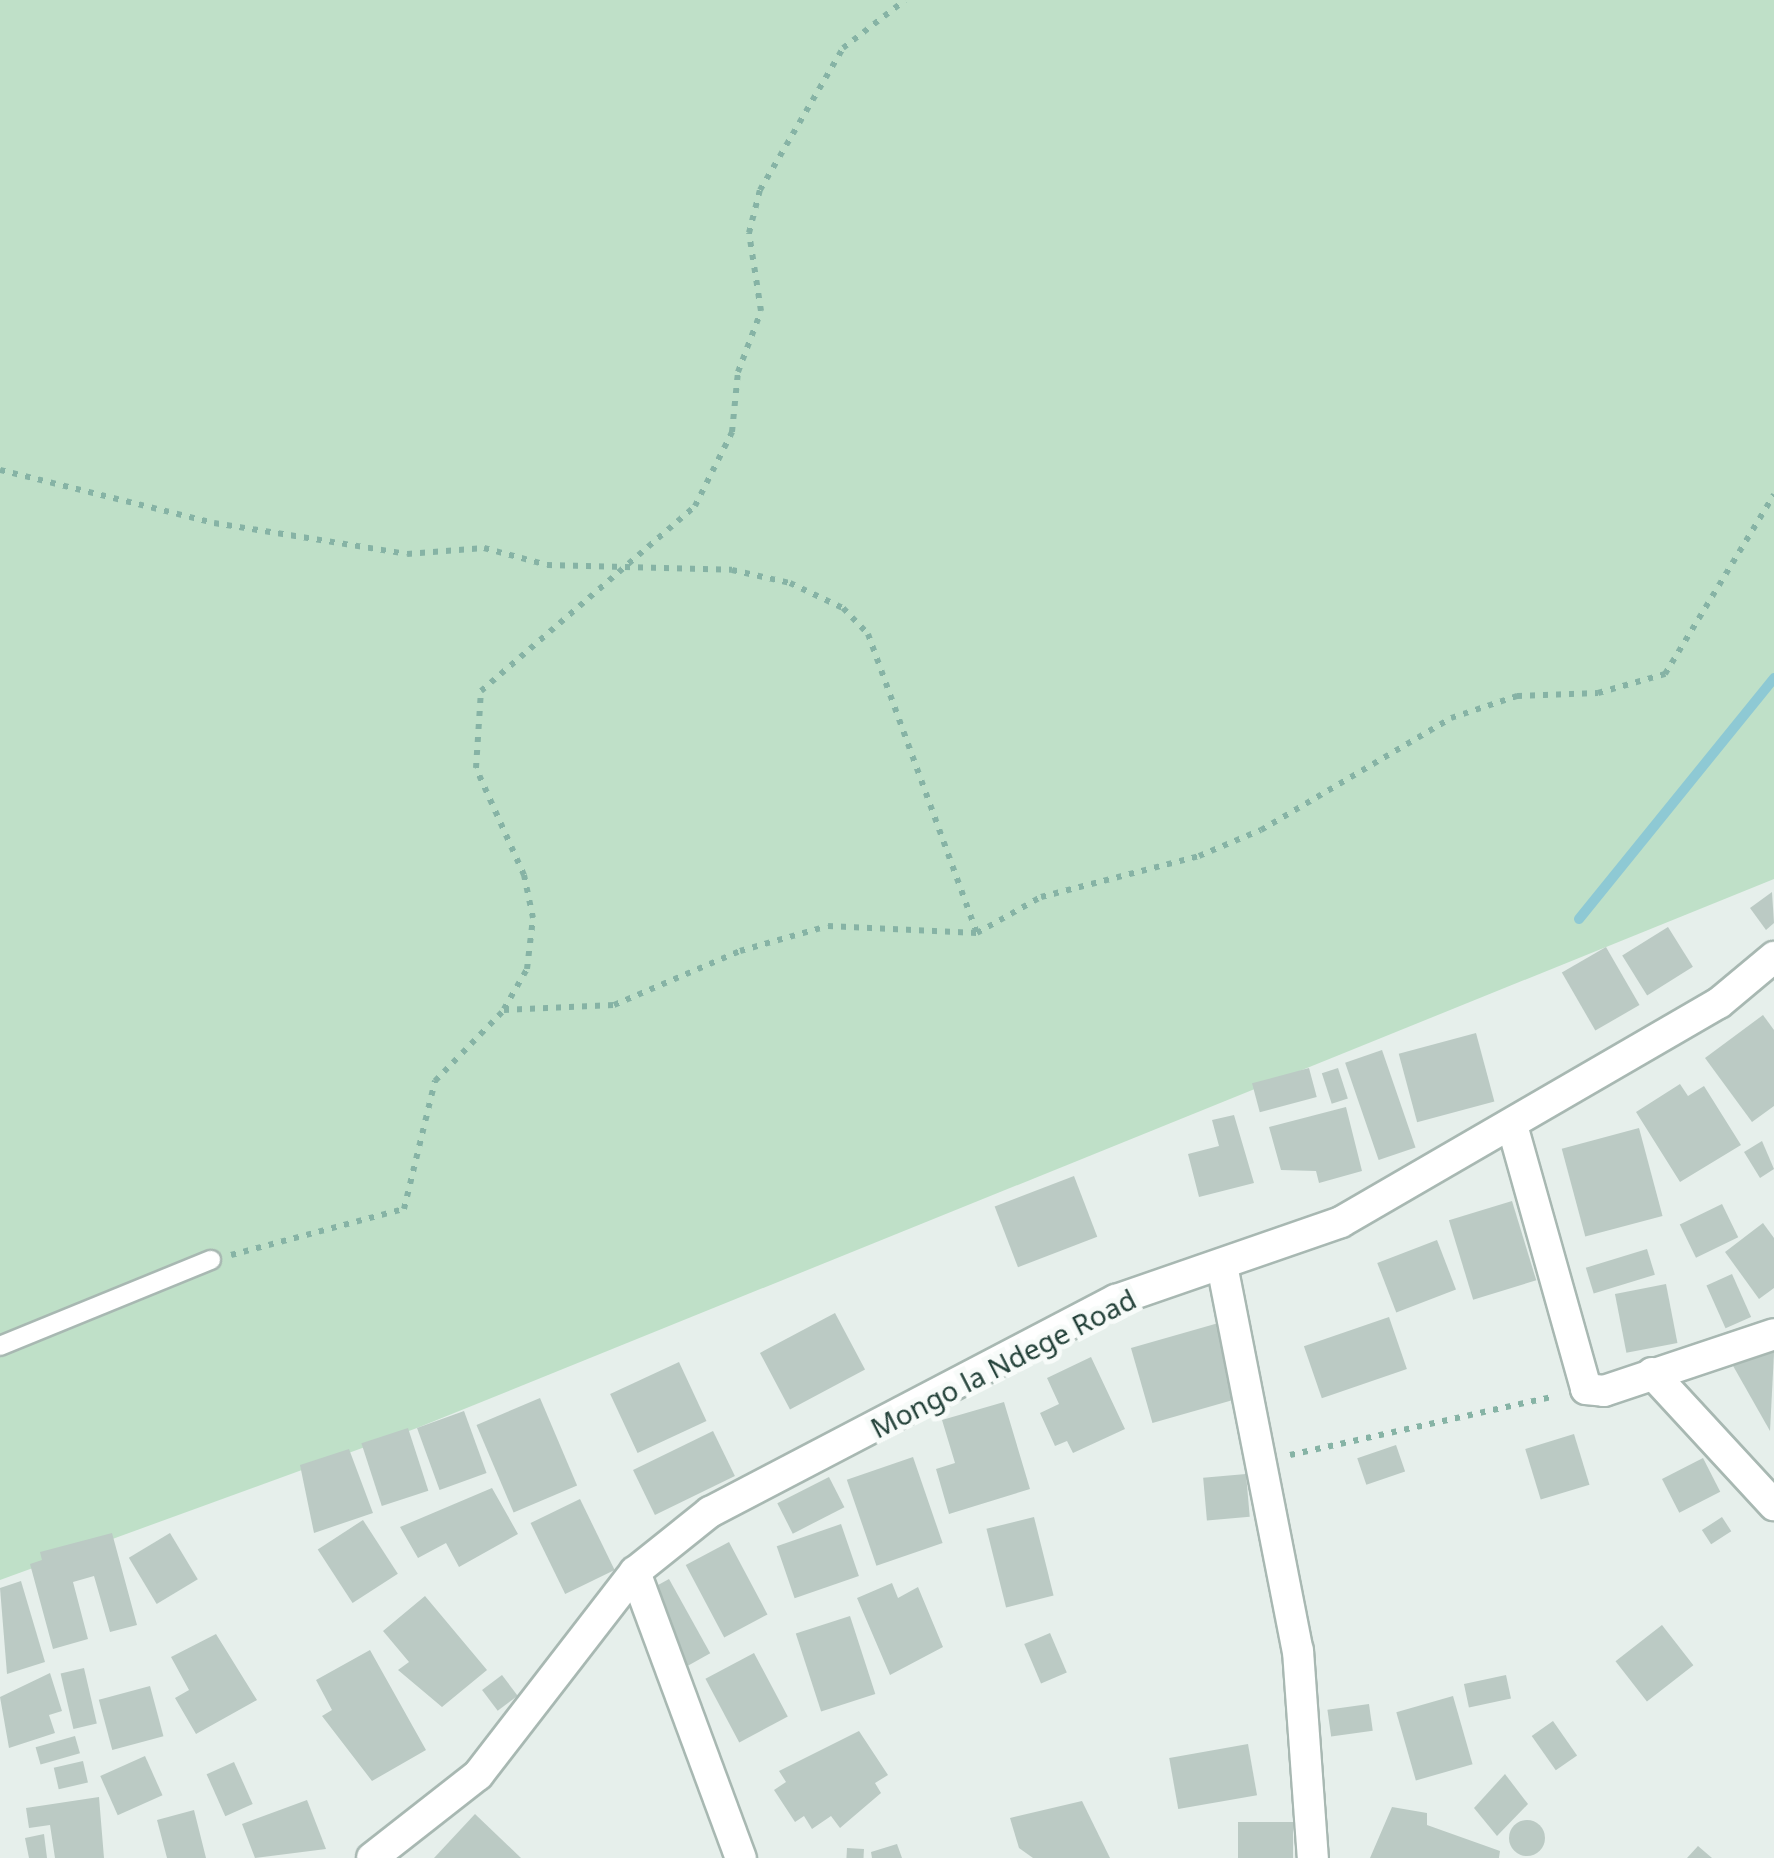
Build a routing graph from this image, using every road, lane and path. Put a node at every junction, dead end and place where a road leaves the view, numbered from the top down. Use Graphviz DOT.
graph roads {
  1 [pos="905,0"];
  2 [pos="0,470"];
  3 [pos="1774,494"];
  4 [pos="634,566"];
  5 [pos="977,933"];
  6 [pos="1774,957"];
  7 [pos="504,1010"];
  8 [pos="1512,1125"];
  9 [pos="211,1260"];
  10 [pos="1222,1265"];
  11 [pos="1774,1334"];
  12 [pos="0,1346"];
  13 [pos="1652,1372"];
  14 [pos="1586,1389"];
  15 [pos="1259,1462"];
  16 [pos="1774,1505"];
  17 [pos="635,1572"];
  18 [pos="372,1858"];
  19 [pos="741,1858"];
  20 [pos="1314,1858"];
  1 -- 4 [label="path"];
  2 -- 4 [label="path"];
  3 -- 5 [label="path"];
  4 -- 5 [label="path"];
  4 -- 7 [label="path"];
  5 -- 7 [label="path"];
  6 -- 8 [label="street, Mongo la Ndege Road"];
  7 -- 9 [label="path"];
  8 -- 10 [label="street, Mongo la Ndege Road"];
  8 -- 14 [label="street"];
  9 -- 12 [label="lane"];
  10 -- 15 [label="street"];
  10 -- 17 [label="street, Mongo la Ndege Road"];
  11 -- 13 [label="street"];
  13 -- 14 [label="street"];
  13 -- 16 [label="street"];
  14 -- 15 [label="path"];
  15 -- 20 [label="street"];
  17 -- 18 [label="street, Mongo la Ndege Road"];
  17 -- 19 [label="street"];
}
